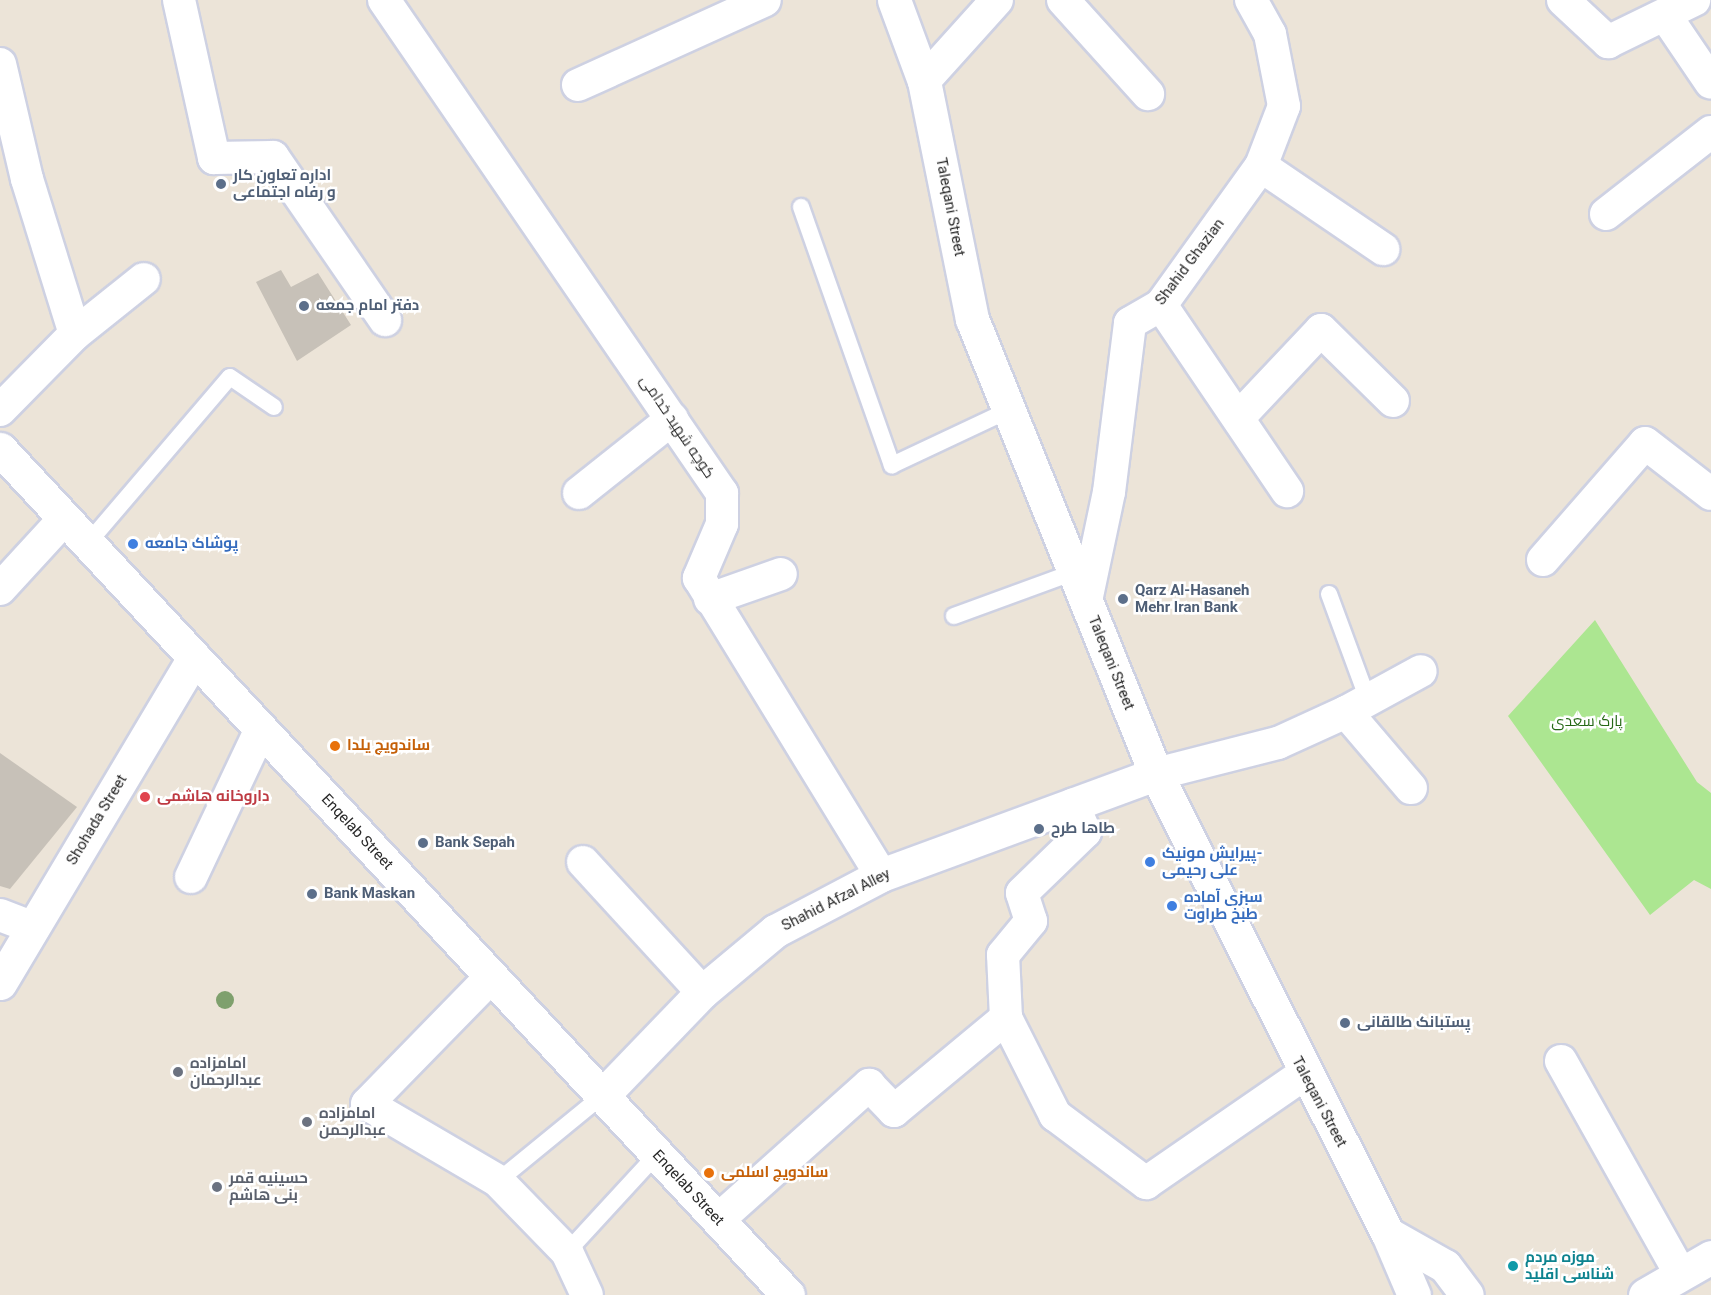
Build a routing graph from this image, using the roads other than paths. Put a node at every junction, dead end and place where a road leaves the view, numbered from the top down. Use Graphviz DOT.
graph roads {
  1 [pos="179,0"];
  2 [pos="384,0"];
  3 [pos="765,0"];
  4 [pos="894,0"];
  5 [pos="997,0"];
  6 [pos="1063,0"];
  7 [pos="1251,0"];
  8 [pos="1563,0"];
  9 [pos="1694,0"];
  10 [pos="1666,18"];
  11 [pos="0,64"];
  12 [pos="924,81"];
  13 [pos="1711,83"];
  14 [pos="578,85"];
  15 [pos="1148,94"];
  16 [pos="1711,132"];
  17 [pos="1261,166"];
  18 [pos="801,207"];
  19 [pos="1606,214"];
  20 [pos="1383,249"];
  21 [pos="144,279"];
  22 [pos="1161,305"];
  23 [pos="385,320"];
  24 [pos="75,334"];
  25 [pos="1393,401"];
  26 [pos="274,406"];
  27 [pos="0,410"];
  28 [pos="1009,410"];
  29 [pos="1240,416"];
  30 [pos="672,419"];
  31 [pos="0,448"];
  32 [pos="1287,491"];
  33 [pos="579,493"];
  34 [pos="1711,495"];
  35 [pos="65,518"];
  36 [pos="88,543"];
  37 [pos="1543,560"];
  38 [pos="781,574"];
  39 [pos="1080,586"];
  40 [pos="0,589"];
  41 [pos="1329,594"];
  42 [pos="711,599"];
  43 [pos="954,616"];
  44 [pos="194,657"];
  45 [pos="1421,671"];
  46 [pos="1357,706"];
  47 [pos="261,729"];
  48 [pos="1156,774"];
  49 [pos="1411,789"];
  50 [pos="1073,805"];
  51 [pos="583,862"];
  52 [pos="881,875"];
  53 [pos="191,877"];
  54 [pos="0,915"];
  55 [pos="34,928"];
  56 [pos="490,977"];
  57 [pos="0,983"];
  58 [pos="702,992"];
  59 [pos="1006,1018"];
  60 [pos="1562,1061"];
  61 [pos="1304,1074"];
  62 [pos="602,1096"];
  63 [pos="657,1154"];
  64 [pos="498,1181"];
  65 [pos="718,1220"];
  66 [pos="1388,1234"];
  67 [pos="567,1252"];
  68 [pos="1711,1257"];
  69 [pos="1681,1275"];
  70 [pos="777,1291"];
  71 [pos="587,1295"];
  72 [pos="1414,1295"];
  73 [pos="1467,1295"];
  74 [pos="1645,1295"];
  1 -- 23 [label="street"];
  2 -- 30 [label="street, کوچه شهید خدامی"];
  3 -- 14 [label="street"];
  4 -- 12 [label="main road, Taleqani Street"];
  5 -- 12 [label="street"];
  6 -- 15 [label="street"];
  7 -- 17 [label="street, Shahid Ghazian"];
  8 -- 10 [label="street"];
  9 -- 10 [label="street"];
  10 -- 13 [label="street"];
  11 -- 24 [label="street"];
  12 -- 28 [label="main road, Taleqani Street"];
  16 -- 19 [label="street"];
  17 -- 20 [label="street"];
  17 -- 22 [label="street, Shahid Ghazian"];
  18 -- 28 [label="lane"];
  21 -- 24 [label="street"];
  22 -- 29 [label="street"];
  22 -- 39 [label="street, Shahid Ghazian"];
  24 -- 27 [label="street"];
  25 -- 29 [label="street"];
  26 -- 36 [label="lane"];
  28 -- 39 [label="main road, Taleqani Street"];
  29 -- 32 [label="street"];
  30 -- 33 [label="street"];
  30 -- 42 [label="street, کوچه شهید خدامی"];
  31 -- 35 [label="main road, Enqelab Street"];
  34 -- 37 [label="street"];
  35 -- 36 [label="main road, Enqelab Street"];
  35 -- 40 [label="street"];
  36 -- 44 [label="main road, Enqelab Street"];
  38 -- 42 [label="street"];
  39 -- 43 [label="lane"];
  39 -- 48 [label="main road, Taleqani Street"];
  41 -- 46 [label="lane"];
  42 -- 52 [label="street, کوچه شهید خدامی"];
  44 -- 47 [label="main road, Enqelab Street"];
  44 -- 55 [label="main road, Shohada Street"];
  45 -- 46 [label="street"];
  46 -- 48 [label="street"];
  46 -- 49 [label="street"];
  47 -- 53 [label="street"];
  47 -- 56 [label="main road, Enqelab Street"];
  48 -- 50 [label="main road, Shahid Afzal Alley"];
  48 -- 61 [label="main road, Taleqani Street"];
  50 -- 52 [label="main road, Shahid Afzal Alley"];
  50 -- 59 [label="street"];
  51 -- 58 [label="street"];
  52 -- 58 [label="main road, Shahid Afzal Alley"];
  54 -- 55 [label="street"];
  55 -- 57 [label="main road, Shohada Street"];
  56 -- 62 [label="main road, Enqelab Street"];
  56 -- 64 [label="street"];
  58 -- 62 [label="main road, Shahid Afzal Alley"];
  59 -- 61 [label="street"];
  59 -- 65 [label="street"];
  60 -- 69 [label="street"];
  61 -- 66 [label="main road, Taleqani Street"];
  62 -- 63 [label="main road, Enqelab Street"];
  62 -- 64 [label="lane"];
  63 -- 65 [label="main road, Enqelab Street"];
  63 -- 67 [label="lane"];
  64 -- 67 [label="street"];
  65 -- 70 [label="main road, Enqelab Street"];
  66 -- 72 [label="main road, Taleqani Street"];
  66 -- 73 [label="main road"];
  67 -- 71 [label="street"];
  68 -- 69 [label="main road"];
  69 -- 74 [label="main road"];
}
